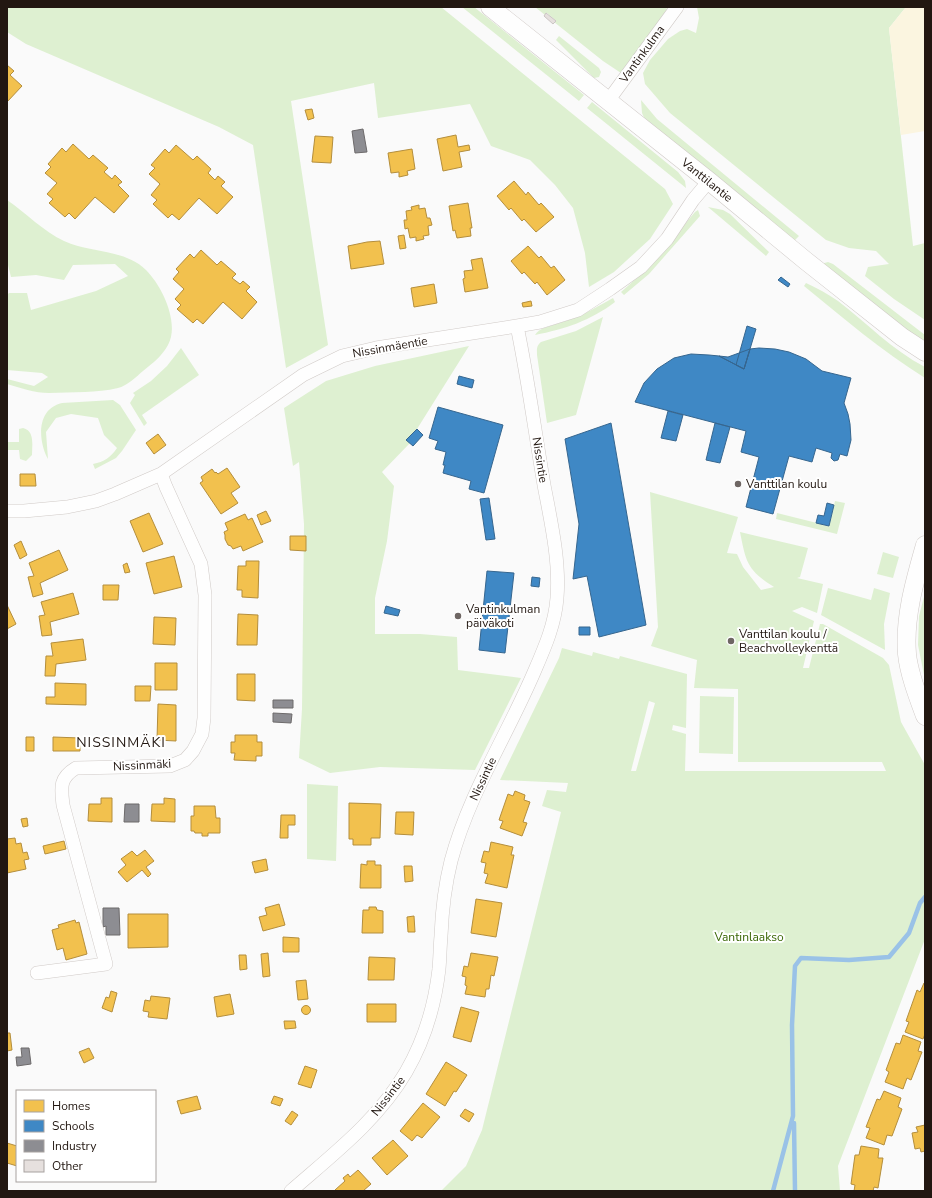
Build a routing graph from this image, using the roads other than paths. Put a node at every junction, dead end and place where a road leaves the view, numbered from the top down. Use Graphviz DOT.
graph roads {
  1 [pos="490,7"];
  2 [pos="677,7"];
  3 [pos="608,101"];
  4 [pos="709,181"];
  5 [pos="517,326"];
  6 [pos="925,352"];
  7 [pos="161,474"];
  8 [pos="7,511"];
  9 [pos="925,545"];
  10 [pos="925,716"];
  11 [pos="37,973"];
  12 [pos="291,1191"];
  1 -- 3 [label="street, Vanttilantie"];
  2 -- 3 [label="street, Vantinkulma"];
  3 -- 4 [label="street, Vanttilantie"];
  4 -- 5 [label="street, Nissinmäentie"];
  4 -- 6 [label="street, Vanttilantie"];
  5 -- 7 [label="street, Nissinmäentie"];
  5 -- 12 [label="street, Nissintie"];
  7 -- 8 [label="street, Nissinmäentie"];
  7 -- 11 [label="street, Nissinmäki"];
  9 -- 10 [label="street"];
}
